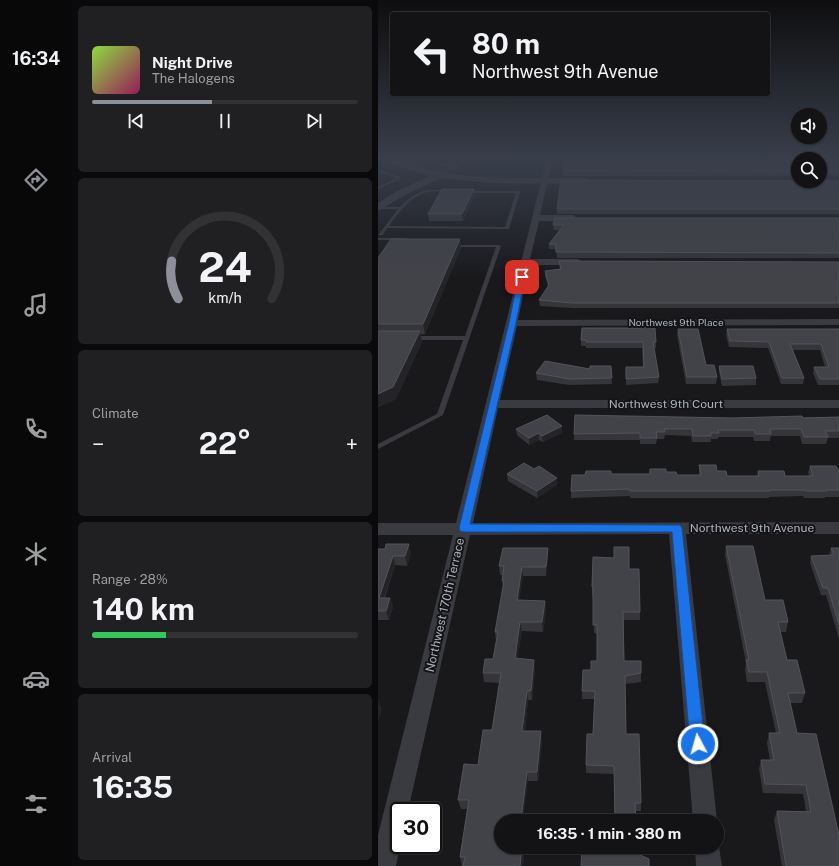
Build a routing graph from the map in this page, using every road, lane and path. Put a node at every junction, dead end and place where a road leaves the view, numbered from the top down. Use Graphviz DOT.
graph roads {
  1 [pos="393,198"];
  2 [pos="415,198"];
  3 [pos="516,198"];
  4 [pos="541,198"];
  5 [pos="378,208"];
  6 [pos="400,208"];
  7 [pos="536,218"];
  8 [pos="584,218"];
  9 [pos="386,227"];
  10 [pos="380,236"];
  11 [pos="425,245"];
  12 [pos="447,246"];
  13 [pos="524,262"];
  14 [pos="587,262"];
  15 [pos="839,322"];
  16 [pos="512,323"];
  17 [pos="408,338"];
  18 [pos="467,338"];
  19 [pos="493,404"];
  20 [pos="839,404"];
  21 [pos="378,447"];
  22 [pos="464,528"];
  23 [pos="677,528"];
  24 [pos="839,528"];
  25 [pos="378,529"];
  26 [pos="704,814"];
  27 [pos="708,854"];
  28 [pos="383,866"];
  29 [pos="709,866"];
  1 -- 5 [label="street"];
  2 -- 6 [label="lane"];
  3 -- 9 [label="lane"];
  4 -- 7 [label="street, Northwest 170th Terrace"];
  5 -- 6 [label="lane"];
  6 -- 9 [label="lane"];
  7 -- 8 [label="street"];
  7 -- 13 [label="street, Northwest 170th Terrace"];
  9 -- 10 [label="lane"];
  10 -- 11 [label="lane"];
  12 -- 18 [label="lane"];
  13 -- 14 [label="street"];
  13 -- 16 [label="street, Northwest 170th Terrace"];
  15 -- 16 [label="street, Northwest 9th Place"];
  16 -- 19 [label="street, Northwest 170th Terrace"];
  17 -- 18 [label="lane"];
  18 -- 21 [label="lane"];
  19 -- 20 [label="street, Northwest 9th Court"];
  19 -- 22 [label="street, Northwest 170th Terrace"];
  22 -- 23 [label="street, Northwest 9th Avenue"];
  22 -- 25 [label="street, Northwest 9th Avenue"];
  22 -- 28 [label="street, Northwest 170th Terrace"];
  23 -- 24 [label="street, Northwest 9th Avenue"];
  23 -- 26 [label="street"];
  27 -- 29 [label="street"];
}
